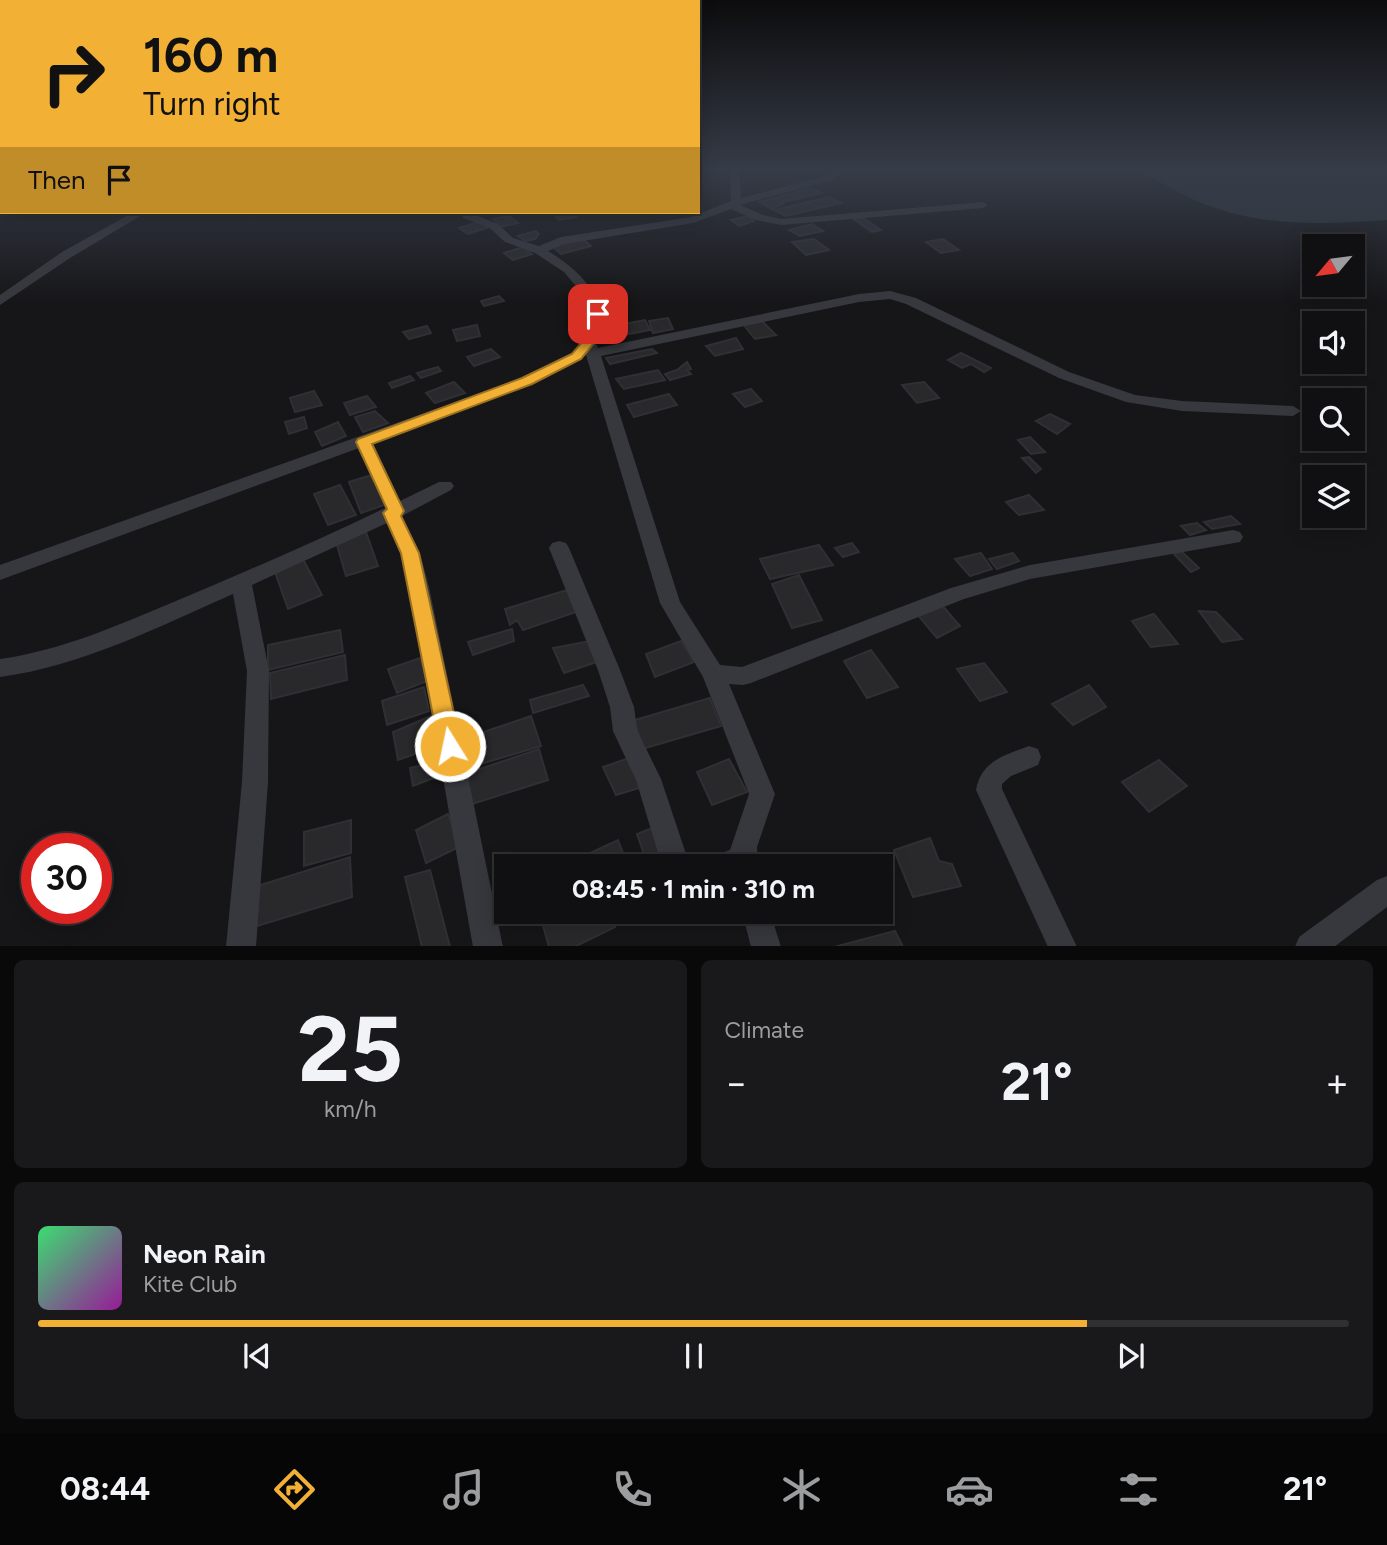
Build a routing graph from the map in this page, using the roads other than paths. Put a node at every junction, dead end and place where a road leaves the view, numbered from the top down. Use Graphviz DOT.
graph roads {
  1 [pos="138,214"];
  2 [pos="461,214"];
  3 [pos="473,214"];
  4 [pos="708,214"];
  5 [pos="753,214"];
  6 [pos="874,214"];
  7 [pos="467,216"];
  8 [pos="539,250"];
  9 [pos="0,301"];
  10 [pos="590,348"];
  11 [pos="1293,411"];
  12 [pos="364,442"];
  13 [pos="445,486"];
  14 [pos="394,512"];
  15 [pos="1233,537"];
  16 [pos="559,548"];
  17 [pos="0,573"];
  18 [pos="241,583"];
  19 [pos="0,668"];
  20 [pos="713,674"];
  21 [pos="1030,757"];
  22 [pos="672,854"];
  23 [pos="741,854"];
  24 [pos="1387,890"];
  25 [pos="759,924"];
  26 [pos="242,946"];
  27 [pos="488,946"];
  28 [pos="766,946"];
  29 [pos="1063,946"];
  30 [pos="1310,946"];
  1 -- 9 [label="street"];
  2 -- 7 [label="street"];
  3 -- 7 [label="street"];
  4 -- 8 [label="street"];
  5 -- 6 [label="street"];
  7 -- 8 [label="street"];
  8 -- 10 [label="street"];
  10 -- 11 [label="street"];
  10 -- 12 [label="street"];
  10 -- 20 [label="street"];
  12 -- 14 [label="street"];
  12 -- 17 [label="street"];
  13 -- 14 [label="street"];
  14 -- 18 [label="street"];
  14 -- 27 [label="street"];
  15 -- 20 [label="street"];
  16 -- 22 [label="street"];
  18 -- 19 [label="street"];
  18 -- 26 [label="street"];
  20 -- 23 [label="street"];
  21 -- 29 [label="street"];
  24 -- 30 [label="street"];
  25 -- 28 [label="street"];
}
